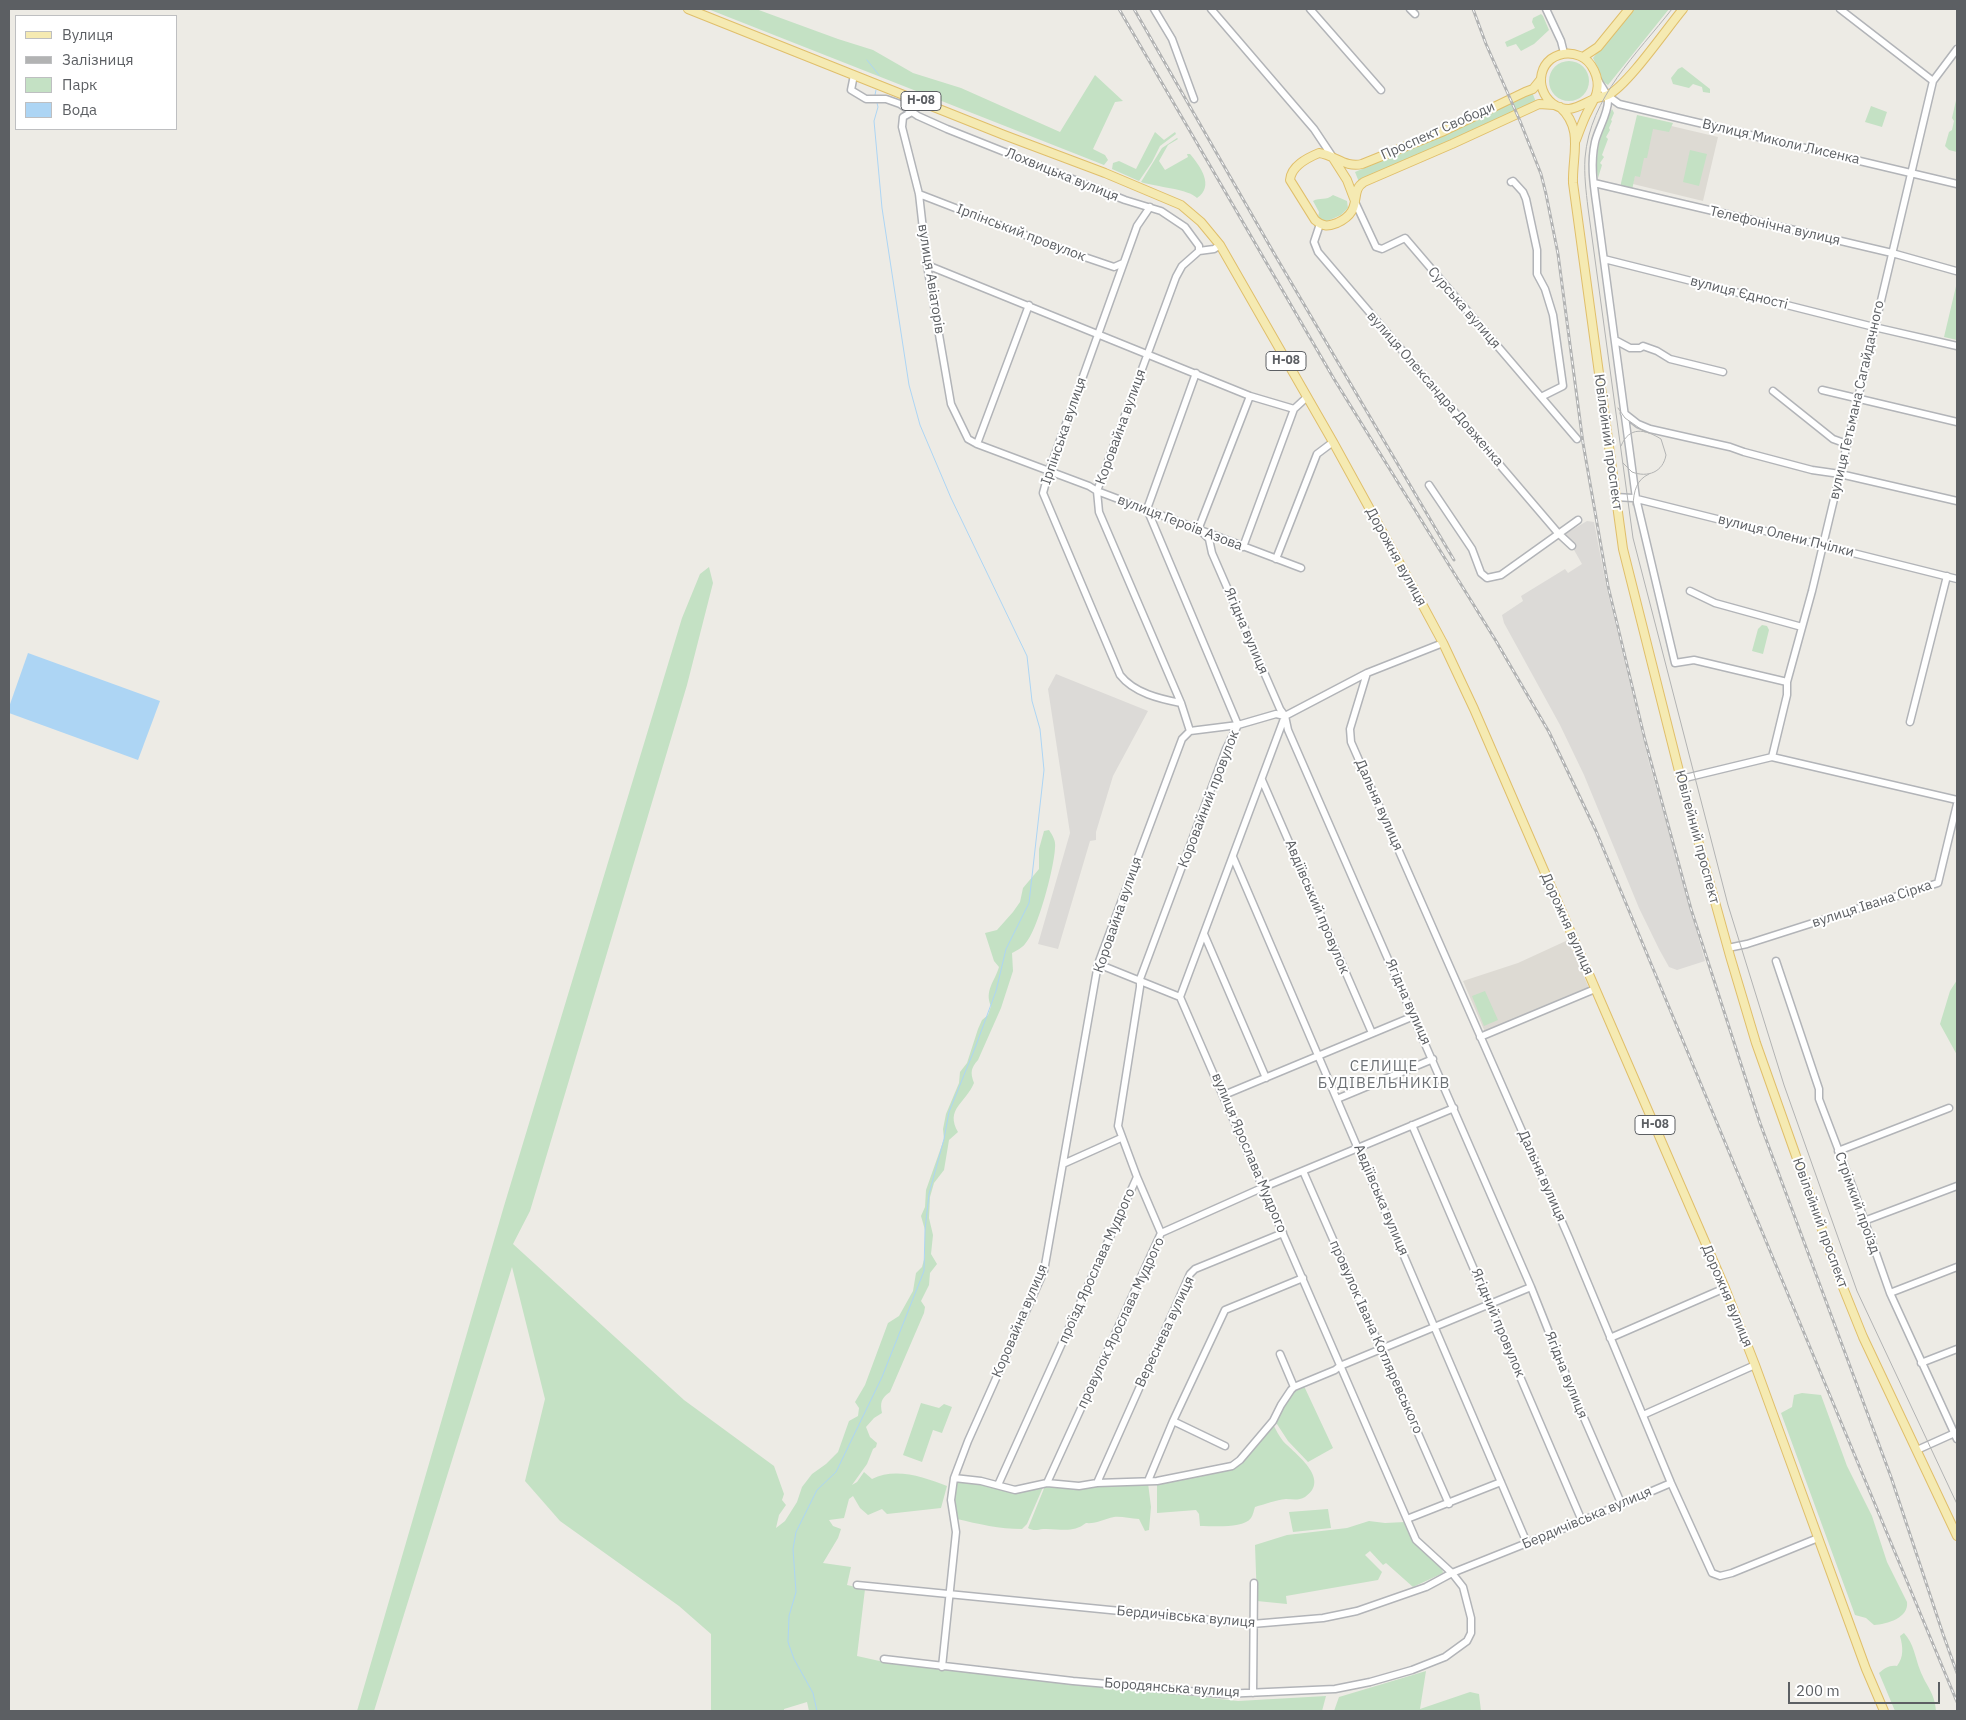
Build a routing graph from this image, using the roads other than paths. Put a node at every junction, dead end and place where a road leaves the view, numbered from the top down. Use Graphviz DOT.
graph roads {
  1 [pos="688,9"];
  2 [pos="1154,9"];
  3 [pos="1210,9"];
  4 [pos="1310,9"];
  5 [pos="1410,9"];
  6 [pos="1546,9"];
  7 [pos="1629,9"];
  8 [pos="1683,9"];
  9 [pos="1840,9"];
  10 [pos="1415,14"];
  11 [pos="1957,48"];
  12 [pos="1564,54"];
  13 [pos="1583,57"];
  14 [pos="854,75"];
  15 [pos="1596,77"];
  16 [pos="1541,79"];
  17 [pos="1933,81"];
  18 [pos="1381,90"];
  19 [pos="1608,96"];
  20 [pos="1194,99"];
  21 [pos="1594,99"];
  22 [pos="1557,106"];
  23 [pos="1579,107"];
  24 [pos="912,112"];
  25 [pos="1576,141"];
  26 [pos="1332,156"];
  27 [pos="1911,173"];
  28 [pos="1347,180"];
  29 [pos="1511,182"];
  30 [pos="1594,183"];
  31 [pos="1957,184"];
  32 [pos="1360,185"];
  33 [pos="919,194"];
  34 [pos="1355,202"];
  35 [pos="1150,207"];
  36 [pos="1320,224"];
  37 [pos="1220,245"];
  38 [pos="1199,251"];
  39 [pos="1892,253"];
  40 [pos="1604,260"];
  41 [pos="1124,262"];
  42 [pos="927,265"];
  43 [pos="1114,267"];
  44 [pos="1956,271"];
  45 [pos="1119,275"];
  46 [pos="1029,306"];
  47 [pos="1874,327"];
  48 [pos="1098,334"];
  49 [pos="1615,340"];
  50 [pos="1957,346"];
  51 [pos="1148,354"];
  52 [pos="1722,372"];
  53 [pos="1196,373"];
  54 [pos="1822,390"];
  55 [pos="1773,392"];
  56 [pos="1250,396"];
  57 [pos="1306,397"];
  58 [pos="1541,397"];
  59 [pos="1858,398"];
  60 [pos="1294,409"];
  61 [pos="1624,413"];
  62 [pos="1957,422"];
  63 [pos="1577,439"];
  64 [pos="1333,442"];
  65 [pos="977,444"];
  66 [pos="1847,444"];
  67 [pos="1049,471"];
  68 [pos="1840,474"];
  69 [pos="1429,485"];
  70 [pos="1097,491"];
  71 [pos="1615,496"];
  72 [pos="1636,498"];
  73 [pos="1957,501"];
  74 [pos="1147,509"];
  75 [pos="1578,520"];
  76 [pos="1200,531"];
  77 [pos="1558,533"];
  78 [pos="1572,546"];
  79 [pos="1823,546"];
  80 [pos="1243,547"];
  81 [pos="1276,559"];
  82 [pos="1300,568"];
  83 [pos="1947,576"];
  84 [pos="1957,578"];
  85 [pos="1690,590"];
  86 [pos="1802,627"];
  87 [pos="1443,643"];
  88 [pos="1367,673"];
  89 [pos="1787,682"];
  90 [pos="1180,703"];
  91 [pos="1285,716"];
  92 [pos="1910,722"];
  93 [pos="1238,725"];
  94 [pos="1190,731"];
  95 [pos="1772,758"];
  96 [pos="1681,779"];
  97 [pos="1262,780"];
  98 [pos="1957,802"];
  99 [pos="1233,857"];
  100 [pos="1204,934"];
  101 [pos="1728,948"];
  102 [pos="1776,961"];
  103 [pos="1098,964"];
  104 [pos="1140,979"];
  105 [pos="1596,989"];
  106 [pos="1180,997"];
  107 [pos="1414,1016"];
  108 [pos="1372,1034"];
  109 [pos="1480,1037"];
  110 [pos="1319,1056"];
  111 [pos="1432,1058"];
  112 [pos="1266,1078"];
  113 [pos="1224,1095"];
  114 [pos="1337,1099"];
  115 [pos="1454,1108"];
  116 [pos="1949,1108"];
  117 [pos="1412,1126"];
  118 [pos="1121,1138"];
  119 [pos="1359,1148"];
  120 [pos="1838,1151"];
  121 [pos="1063,1164"];
  122 [pos="1303,1171"];
  123 [pos="1137,1177"];
  124 [pos="1957,1186"];
  125 [pos="1264,1188"];
  126 [pos="1864,1221"];
  127 [pos="1161,1233"];
  128 [pos="1283,1233"];
  129 [pos="1957,1267"];
  130 [pos="1302,1278"];
  131 [pos="1531,1287"];
  132 [pos="1725,1288"];
  133 [pos="1890,1293"];
  134 [pos="1490,1304"];
  135 [pos="1435,1328"];
  136 [pos="1610,1338"];
  137 [pos="1957,1349"];
  138 [pos="1382,1350"];
  139 [pos="1280,1354"];
  140 [pos="1921,1363"];
  141 [pos="1755,1365"];
  142 [pos="1340,1366"];
  143 [pos="1294,1387"];
  144 [pos="1643,1415"];
  145 [pos="1174,1421"];
  146 [pos="1956,1435"];
  147 [pos="1225,1446"];
  148 [pos="1917,1450"];
  149 [pos="954,1478"];
  150 [pos="1148,1481"];
  151 [pos="1501,1482"];
  152 [pos="1671,1482"];
  153 [pos="1047,1483"];
  154 [pos="1097,1483"];
  155 [pos="998,1485"];
  156 [pos="1621,1503"];
  157 [pos="1449,1504"];
  158 [pos="1407,1519"];
  159 [pos="1582,1521"];
  160 [pos="1957,1536"];
  161 [pos="1818,1538"];
  162 [pos="1527,1543"];
  163 [pos="1452,1573"];
  164 [pos="1254,1583"];
  165 [pos="857,1585"];
  166 [pos="950,1595"];
  167 [pos="1252,1624"];
  168 [pos="884,1659"];
  169 [pos="942,1667"];
  170 [pos="1253,1694"];
  171 [pos="1884,1711"];
  1 -- 14 [label="main road, Н-08"];
  2 -- 20 [label="street"];
  3 -- 26 [label="street"];
  4 -- 18 [label="street"];
  5 -- 10 [label="street"];
  6 -- 12 [label="street"];
  7 -- 13 [label="main road"];
  8 -- 19 [label="main road"];
  9 -- 17 [label="street"];
  11 -- 17 [label="street, вулиця Гетьмана Сагайдачного"];
  12 -- 13 [label="main road"];
  12 -- 16 [label="main road"];
  13 -- 15 [label="main road"];
  14 -- 24 [label="street, Лохвицька вулиця"];
  14 -- 37 [label="main road, Дорожня вулиця / Н-08"];
  15 -- 19 [label="street"];
  15 -- 21 [label="main road"];
  15 -- 23 [label="main road"];
  16 -- 22 [label="main road"];
  16 -- 26 [label="main road, Проспект Свободи"];
  17 -- 27 [label="street, вулиця Гетьмана Сагайдачного"];
  19 -- 21 [label="main road"];
  19 -- 27 [label="street, Вулиця Миколи Лисенка"];
  19 -- 30 [label="street"];
  21 -- 23 [label="main road"];
  21 -- 25 [label="main road"];
  22 -- 23 [label="main road"];
  22 -- 25 [label="main road, Ювілейний проспект"];
  22 -- 32 [label="main road, Проспект Свободи"];
  24 -- 33 [label="street, вулиця Авіаторів"];
  24 -- 35 [label="street, Лохвицька вулиця"];
  25 -- 71 [label="main road, Ювілейний проспект"];
  26 -- 28 [label="main road"];
  26 -- 36 [label="main road"];
  27 -- 31 [label="street, Вулиця Миколи Лисенка"];
  27 -- 39 [label="street, вулиця Гетьмана Сагайдачного"];
  28 -- 32 [label="main road"];
  28 -- 34 [label="main road"];
  29 -- 58 [label="street"];
  30 -- 39 [label="street, Телефонічна вулиця"];
  30 -- 40 [label="street"];
  32 -- 34 [label="main road"];
  33 -- 42 [label="street, вулиця Авіаторів"];
  33 -- 43 [label="street, Ірпінський провулок"];
  34 -- 36 [label="main road"];
  34 -- 58 [label="street, Сурська вулиця"];
  35 -- 38 [label="street, Лохвицька вулиця"];
  35 -- 41 [label="street, Ірпінська вулиця"];
  36 -- 77 [label="street, вулиця Олександра Довженка"];
  37 -- 38 [label="street"];
  37 -- 57 [label="main road, Дорожня вулиця / Н-08"];
  38 -- 51 [label="street, Коровайна вулиця"];
  39 -- 44 [label="street, Телефонічна вулиця"];
  39 -- 47 [label="street, вулиця Гетьмана Сагайдачного"];
  40 -- 47 [label="street, вулиця Єдності"];
  40 -- 49 [label="street"];
  41 -- 43 [label="street"];
  41 -- 45 [label="street, Ірпінська вулиця"];
  42 -- 46 [label="street"];
  42 -- 65 [label="street, вулиця Авіаторів"];
  43 -- 45 [label="street"];
  45 -- 48 [label="street, Ірпінська вулиця"];
  46 -- 48 [label="street"];
  46 -- 65 [label="street"];
  47 -- 50 [label="street, вулиця Єдності"];
  47 -- 59 [label="street, вулиця Гетьмана Сагайдачного"];
  48 -- 51 [label="street"];
  48 -- 67 [label="street, Ірпінська вулиця"];
  49 -- 52 [label="street"];
  49 -- 61 [label="street"];
  51 -- 53 [label="street"];
  51 -- 70 [label="street, Коровайна вулиця"];
  53 -- 56 [label="street"];
  53 -- 74 [label="street"];
  54 -- 59 [label="street"];
  55 -- 66 [label="street"];
  56 -- 60 [label="street"];
  56 -- 76 [label="street"];
  57 -- 60 [label="street"];
  57 -- 64 [label="main road, Дорожня вулиця / Н-08"];
  58 -- 63 [label="street, Сурська вулиця"];
  59 -- 62 [label="street"];
  59 -- 66 [label="street, вулиця Гетьмана Сагайдачного"];
  60 -- 80 [label="street"];
  61 -- 68 [label="street"];
  61 -- 72 [label="street"];
  64 -- 81 [label="street"];
  64 -- 87 [label="main road, Дорожня вулиця / Н-08"];
  65 -- 67 [label="street, вулиця Героїв Азова"];
  66 -- 68 [label="street, вулиця Гетьмана Сагайдачного"];
  67 -- 70 [label="street, вулиця Героїв Азова"];
  67 -- 90 [label="street, Ірпінська вулиця"];
  68 -- 73 [label="street"];
  68 -- 79 [label="street, вулиця Гетьмана Сагайдачного"];
  69 -- 77 [label="street"];
  70 -- 74 [label="street, вулиця Героїв Азова"];
  70 -- 90 [label="street, Коровайна вулиця"];
  71 -- 72 [label="street, вулиця Олени Пчілки"];
  71 -- 96 [label="main road, Ювілейний проспект"];
  72 -- 79 [label="street, вулиця Олени Пчілки"];
  72 -- 89 [label="street"];
  74 -- 76 [label="street, вулиця Героїв Азова"];
  74 -- 93 [label="street, Коровайний провулок"];
  75 -- 77 [label="street"];
  76 -- 80 [label="street, вулиця Героїв Азова"];
  76 -- 91 [label="street, Ягідна вулиця"];
  77 -- 78 [label="street, вулиця Олександра Довженка"];
  79 -- 83 [label="street, вулиця Олени Пчілки"];
  79 -- 86 [label="street, вулиця Гетьмана Сагайдачного"];
  80 -- 81 [label="street, вулиця Героїв Азова"];
  81 -- 82 [label="street, вулиця Героїв Азова"];
  83 -- 84 [label="street, вулиця Олени Пчілки"];
  83 -- 92 [label="street"];
  85 -- 86 [label="street"];
  86 -- 89 [label="street, вулиця Гетьмана Сагайдачного"];
  87 -- 88 [label="street"];
  87 -- 105 [label="main road, Дорожня вулиця / Н-08"];
  88 -- 91 [label="street"];
  88 -- 109 [label="street, Дальня вулиця"];
  89 -- 95 [label="street, вулиця Гетьмана Сагайдачного"];
  90 -- 94 [label="street, Коровайна вулиця"];
  91 -- 93 [label="street"];
  91 -- 97 [label="street"];
  91 -- 107 [label="street, Ягідна вулиця"];
  93 -- 94 [label="street"];
  93 -- 104 [label="street, Коровайний провулок"];
  94 -- 103 [label="street, Коровайна вулиця"];
  95 -- 96 [label="street"];
  95 -- 98 [label="street"];
  96 -- 101 [label="main road, Ювілейний проспект"];
  97 -- 99 [label="street"];
  97 -- 108 [label="street, Авдіївський провулок"];
  98 -- 101 [label="street, вулиця Івана Сірка"];
  99 -- 100 [label="street"];
  99 -- 110 [label="street, Авдіївська вулиця"];
  100 -- 106 [label="street"];
  100 -- 112 [label="street"];
  101 -- 148 [label="main road, Ювілейний проспект"];
  102 -- 120 [label="street, Стрімкий проїзд"];
  103 -- 104 [label="street"];
  103 -- 121 [label="street, Коровайна вулиця"];
  104 -- 106 [label="street"];
  104 -- 118 [label="street, проїзд Ярослава Мудрого"];
  105 -- 109 [label="street"];
  105 -- 132 [label="main road, Дорожня вулиця / Н-08"];
  106 -- 113 [label="street, вулиця Ярослава Мудрого"];
  107 -- 108 [label="street"];
  107 -- 111 [label="street, Ягідна вулиця"];
  108 -- 110 [label="street"];
  109 -- 136 [label="street, Дальня вулиця"];
  110 -- 112 [label="street"];
  110 -- 114 [label="street, Авдіївська вулиця"];
  111 -- 114 [label="street"];
  111 -- 115 [label="street, Ягідна вулиця"];
  112 -- 113 [label="street"];
  113 -- 125 [label="street, вулиця Ярослава Мудрого"];
  114 -- 119 [label="street, Авдіївська вулиця"];
  115 -- 117 [label="street, провулок Ярослава Мудрого"];
  115 -- 131 [label="street, Ягідна вулиця"];
  116 -- 120 [label="street"];
  117 -- 119 [label="street, провулок Ярослава Мудрого"];
  117 -- 134 [label="street, Ягідний провулок"];
  118 -- 121 [label="street"];
  118 -- 123 [label="street, проїзд Ярослава Мудрого"];
  119 -- 122 [label="street, провулок Ярослава Мудрого"];
  119 -- 135 [label="street, Авдіївська вулиця"];
  120 -- 126 [label="street, Стрімкий проїзд"];
  121 -- 149 [label="street, Коровайна вулиця"];
  122 -- 125 [label="street, провулок Ярослава Мудрого"];
  122 -- 138 [label="street, провулок Івана Котляревського"];
  123 -- 127 [label="street"];
  123 -- 155 [label="street, проїзд Ярослава Мудрого"];
  124 -- 126 [label="street"];
  125 -- 127 [label="street, провулок Ярослава Мудрого"];
  125 -- 128 [label="street, вулиця Ярослава Мудрого"];
  126 -- 133 [label="street, Стрімкий проїзд"];
  127 -- 153 [label="street, провулок Ярослава Мудрого"];
  128 -- 130 [label="street, вулиця Ярослава Мудрого"];
  128 -- 154 [label="street, Вереснева вулиця"];
  129 -- 133 [label="street"];
  130 -- 142 [label="street, вулиця Ярослава Мудрого"];
  130 -- 145 [label="street"];
  131 -- 134 [label="street"];
  131 -- 156 [label="street, Ягідна вулиця"];
  132 -- 136 [label="street"];
  132 -- 141 [label="main road, Дорожня вулиця / Н-08"];
  133 -- 140 [label="street, Стрімкий проїзд"];
  134 -- 135 [label="street"];
  134 -- 159 [label="street, Ягідний провулок"];
  135 -- 138 [label="street"];
  135 -- 151 [label="street, Авдіївська вулиця"];
  136 -- 144 [label="street, Дальня вулиця"];
  137 -- 140 [label="street"];
  138 -- 142 [label="street"];
  138 -- 157 [label="street, провулок Івана Котляревського"];
  139 -- 143 [label="street"];
  140 -- 146 [label="street, Стрімкий проїзд"];
  141 -- 144 [label="street"];
  141 -- 161 [label="main road, Дорожня вулиця / Н-08"];
  142 -- 143 [label="street"];
  142 -- 158 [label="street, вулиця Ярослава Мудрого"];
  143 -- 150 [label="street"];
  144 -- 152 [label="street, Дальня вулиця"];
  145 -- 147 [label="street"];
  145 -- 150 [label="street"];
  146 -- 148 [label="street"];
  148 -- 160 [label="main road, Ювілейний проспект"];
  149 -- 155 [label="street"];
  149 -- 166 [label="street, Коровайна вулиця"];
  150 -- 154 [label="street"];
  151 -- 157 [label="street"];
  151 -- 162 [label="street, Авдіївська вулиця"];
  152 -- 156 [label="street, Бердичівська вулиця"];
  152 -- 161 [label="street, Дальня вулиця"];
  153 -- 154 [label="street"];
  153 -- 155 [label="street"];
  156 -- 159 [label="street, Бердичівська вулиця"];
  157 -- 158 [label="street"];
  158 -- 163 [label="street, вулиця Ярослава Мудрого"];
  159 -- 162 [label="street, Бердичівська вулиця"];
  161 -- 171 [label="main road, Дорожня вулиця / Н-08"];
  162 -- 163 [label="street, Бердичівська вулиця"];
  163 -- 167 [label="street, Бердичівська вулиця"];
  163 -- 170 [label="street, Бородянська вулиця"];
  164 -- 167 [label="street"];
  165 -- 166 [label="street, Бердичівська вулиця"];
  166 -- 167 [label="street, Бердичівська вулиця"];
  166 -- 169 [label="street, Коровайна вулиця"];
  167 -- 170 [label="street"];
  168 -- 169 [label="street, Бородянська вулиця"];
  169 -- 170 [label="street, Бородянська вулиця"];
}
